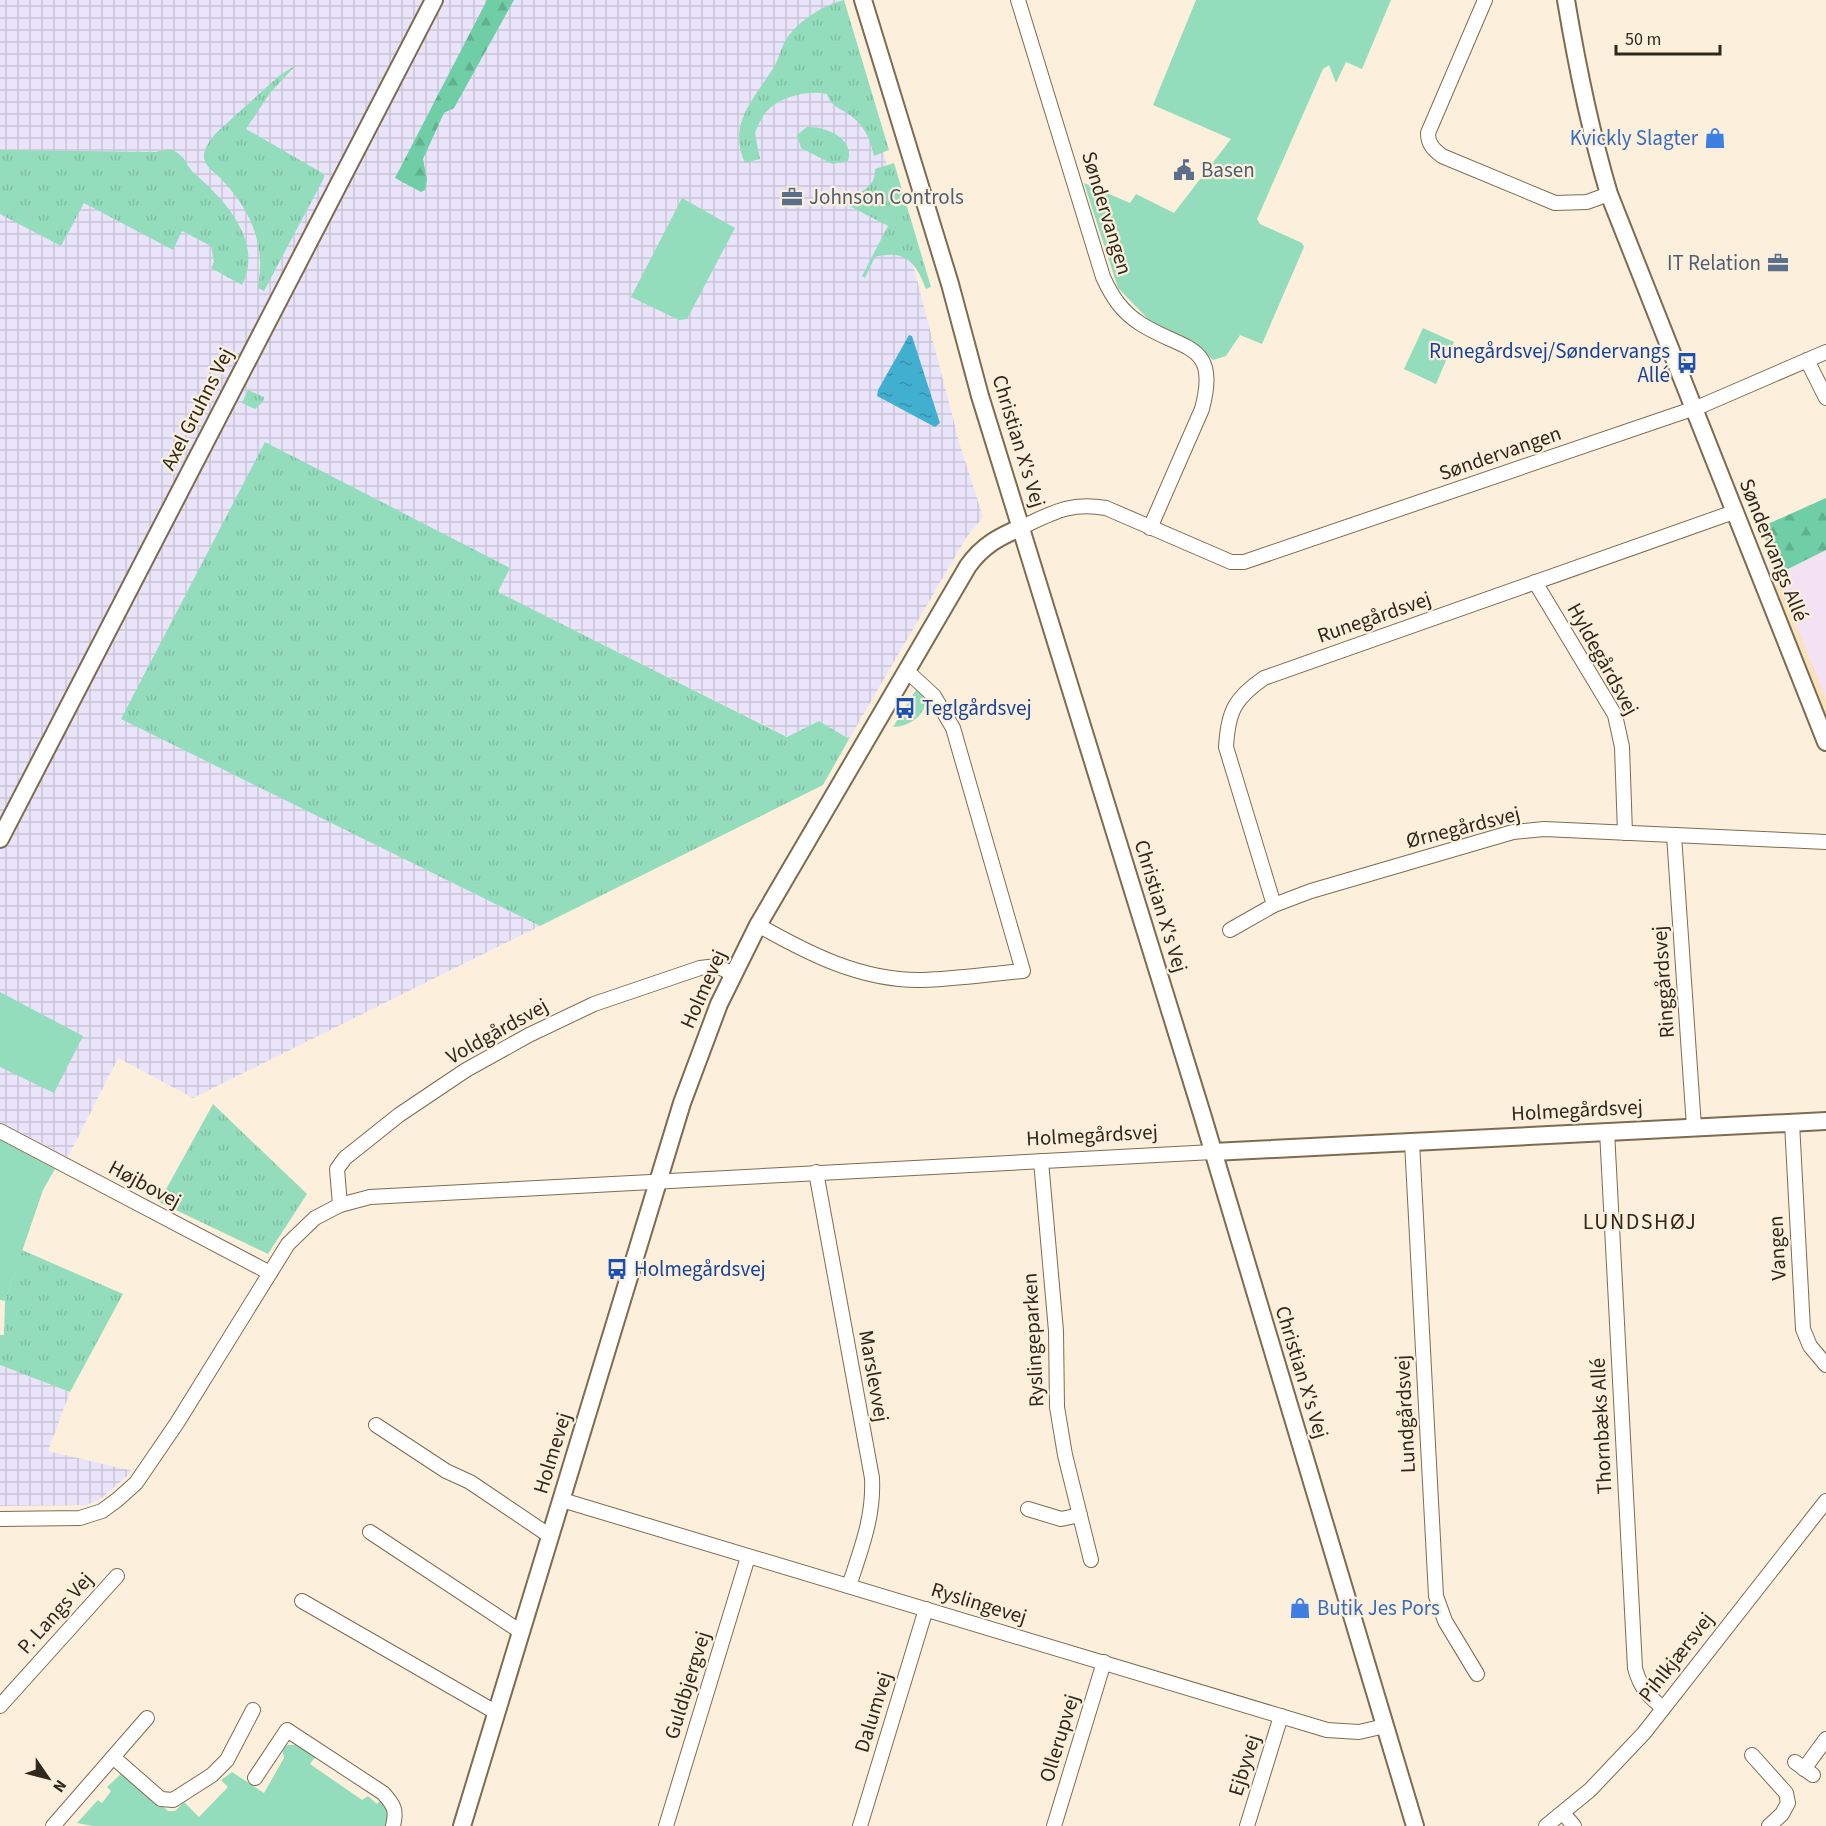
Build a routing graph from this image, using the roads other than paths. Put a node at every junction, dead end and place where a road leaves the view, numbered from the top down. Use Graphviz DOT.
graph roads {
  1 [pos="434,0"];
  2 [pos="863,0"];
  3 [pos="1018,0"];
  4 [pos="1485,0"];
  5 [pos="1566,0"];
  6 [pos="1609,194"];
  7 [pos="1826,352"];
  8 [pos="1807,360"];
  9 [pos="1826,398"];
  10 [pos="1694,408"];
  11 [pos="1734,512"];
  12 [pos="1022,527"];
  13 [pos="1150,528"];
  14 [pos="1535,582"];
  15 [pos="906,671"];
  16 [pos="1826,742"];
  17 [pos="1626,833"];
  18 [pos="1674,835"];
  19 [pos="0,839"];
  20 [pos="1826,842"];
  21 [pos="1274,906"];
  22 [pos="758,925"];
  23 [pos="1230,930"];
  24 [pos="733,974"];
  25 [pos="1826,1121"];
  26 [pos="1792,1123"];
  27 [pos="1694,1127"];
  28 [pos="0,1131"];
  29 [pos="1607,1131"];
  30 [pos="1412,1142"];
  31 [pos="1214,1152"];
  32 [pos="1041,1161"];
  33 [pos="816,1172"];
  34 [pos="658,1184"];
  35 [pos="340,1204"];
  36 [pos="270,1273"];
  37 [pos="1826,1365"];
  38 [pos="376,1425"];
  39 [pos="562,1500"];
  40 [pos="1826,1501"];
  41 [pos="1028,1509"];
  42 [pos="1080,1515"];
  43 [pos="0,1519"];
  44 [pos="370,1532"];
  45 [pos="550,1536"];
  46 [pos="748,1557"];
  47 [pos="1091,1560"];
  48 [pos="117,1576"];
  49 [pos="849,1586"];
  50 [pos="302,1602"];
  51 [pos="926,1609"];
  52 [pos="521,1632"];
  53 [pos="1104,1662"];
  54 [pos="1477,1674"];
  55 [pos="0,1706"];
  56 [pos="1663,1708"];
  57 [pos="253,1710"];
  58 [pos="497,1713"];
  59 [pos="1281,1716"];
  60 [pos="147,1718"];
  61 [pos="1385,1726"];
  62 [pos="1826,1739"];
  63 [pos="1752,1755"];
  64 [pos="113,1757"];
  65 [pos="1804,1769"];
  66 [pos="255,1778"];
  67 [pos="1563,1813"];
  68 [pos="53,1826"];
  69 [pos="393,1826"];
  70 [pos="462,1826"];
  71 [pos="666,1826"];
  72 [pos="860,1826"];
  73 [pos="1054,1826"];
  74 [pos="1247,1826"];
  75 [pos="1416,1826"];
  76 [pos="1546,1826"];
  77 [pos="1574,1826"];
  78 [pos="1769,1826"];
  1 -- 19 [label="street, Axel Gruhns Vej"];
  2 -- 12 [label="street, Christian X's Vej"];
  3 -- 13 [label="street, Søndervangen"];
  4 -- 6 [label="street"];
  5 -- 6 [label="street, Søndervangs Allé"];
  6 -- 10 [label="street, Søndervangs Allé"];
  7 -- 8 [label="street"];
  8 -- 9 [label="street"];
  8 -- 10 [label="street"];
  10 -- 11 [label="street, Søndervangs Allé"];
  10 -- 13 [label="street, Søndervangen"];
  11 -- 14 [label="street, Runegårdsvej"];
  11 -- 16 [label="street, Søndervangs Allé"];
  12 -- 13 [label="street, Søndervangen"];
  12 -- 15 [label="street, Holmevej"];
  12 -- 31 [label="street, Christian X's Vej"];
  14 -- 17 [label="street, Hyldegårdsvej"];
  14 -- 21 [label="street, Runegårdsvej"];
  15 -- 22 [label="street, Holmevej"];
  15 -- 22 [label="street"];
  17 -- 18 [label="street, Ørnegårdsvej"];
  17 -- 21 [label="street, Ørnegårdsvej"];
  18 -- 20 [label="street, Ørnegårdsvej"];
  18 -- 27 [label="street, Ringgårdsvej"];
  21 -- 23 [label="street, Ørnegårdsvej"];
  22 -- 24 [label="street, Holmevej"];
  24 -- 34 [label="street, Holmevej"];
  24 -- 35 [label="street, Voldgårdsvej"];
  25 -- 26 [label="street, Holmegårdsvej"];
  26 -- 27 [label="street, Holmegårdsvej"];
  26 -- 37 [label="street, Vangen"];
  27 -- 29 [label="street, Holmegårdsvej"];
  28 -- 36 [label="street, Højbovej"];
  29 -- 30 [label="street, Holmegårdsvej"];
  29 -- 56 [label="street, Thornbæks Allé"];
  30 -- 31 [label="street, Holmegårdsvej"];
  30 -- 54 [label="street, Lundgårdsvej"];
  31 -- 32 [label="street, Holmegårdsvej"];
  31 -- 61 [label="street, Christian X's Vej"];
  32 -- 33 [label="street, Holmegårdsvej"];
  32 -- 42 [label="street, Ryslingeparken"];
  33 -- 34 [label="street, Holmegårdsvej"];
  33 -- 49 [label="street, Marslevvej"];
  34 -- 35 [label="street, Holmegårdsvej"];
  34 -- 39 [label="street, Holmevej"];
  35 -- 36 [label="street, Holmegårdsvej"];
  36 -- 43 [label="street, Holmegårdsvej"];
  38 -- 45 [label="street, Holmevej"];
  39 -- 45 [label="street, Holmevej"];
  39 -- 46 [label="street, Ryslingevej"];
  40 -- 56 [label="street, Pihlkjærsvej"];
  41 -- 42 [label="street"];
  42 -- 47 [label="street, Ryslingeparken"];
  44 -- 52 [label="street"];
  45 -- 52 [label="street, Holmevej"];
  46 -- 49 [label="street, Ryslingevej"];
  46 -- 71 [label="street, Guldbjergvej"];
  48 -- 55 [label="street, P. Langs Vej"];
  49 -- 51 [label="street, Ryslingevej"];
  50 -- 58 [label="street"];
  51 -- 53 [label="street, Ryslingevej"];
  51 -- 72 [label="street, Dalumvej"];
  52 -- 58 [label="street, Holmevej"];
  53 -- 59 [label="street, Ryslingevej"];
  53 -- 73 [label="street, Ollerupvej"];
  56 -- 67 [label="street, Pihlkjærsvej"];
  57 -- 64 [label="street"];
  58 -- 70 [label="street, Holmevej"];
  59 -- 61 [label="street, Ryslingevej"];
  59 -- 74 [label="street, Ejbyvej"];
  60 -- 64 [label="street"];
  61 -- 75 [label="street, Christian X's Vej"];
  62 -- 65 [label="street"];
  63 -- 78 [label="street"];
  64 -- 68 [label="street"];
  66 -- 69 [label="street"];
  67 -- 76 [label="street, Pihlkjærsvej"];
  67 -- 77 [label="street"];
}
